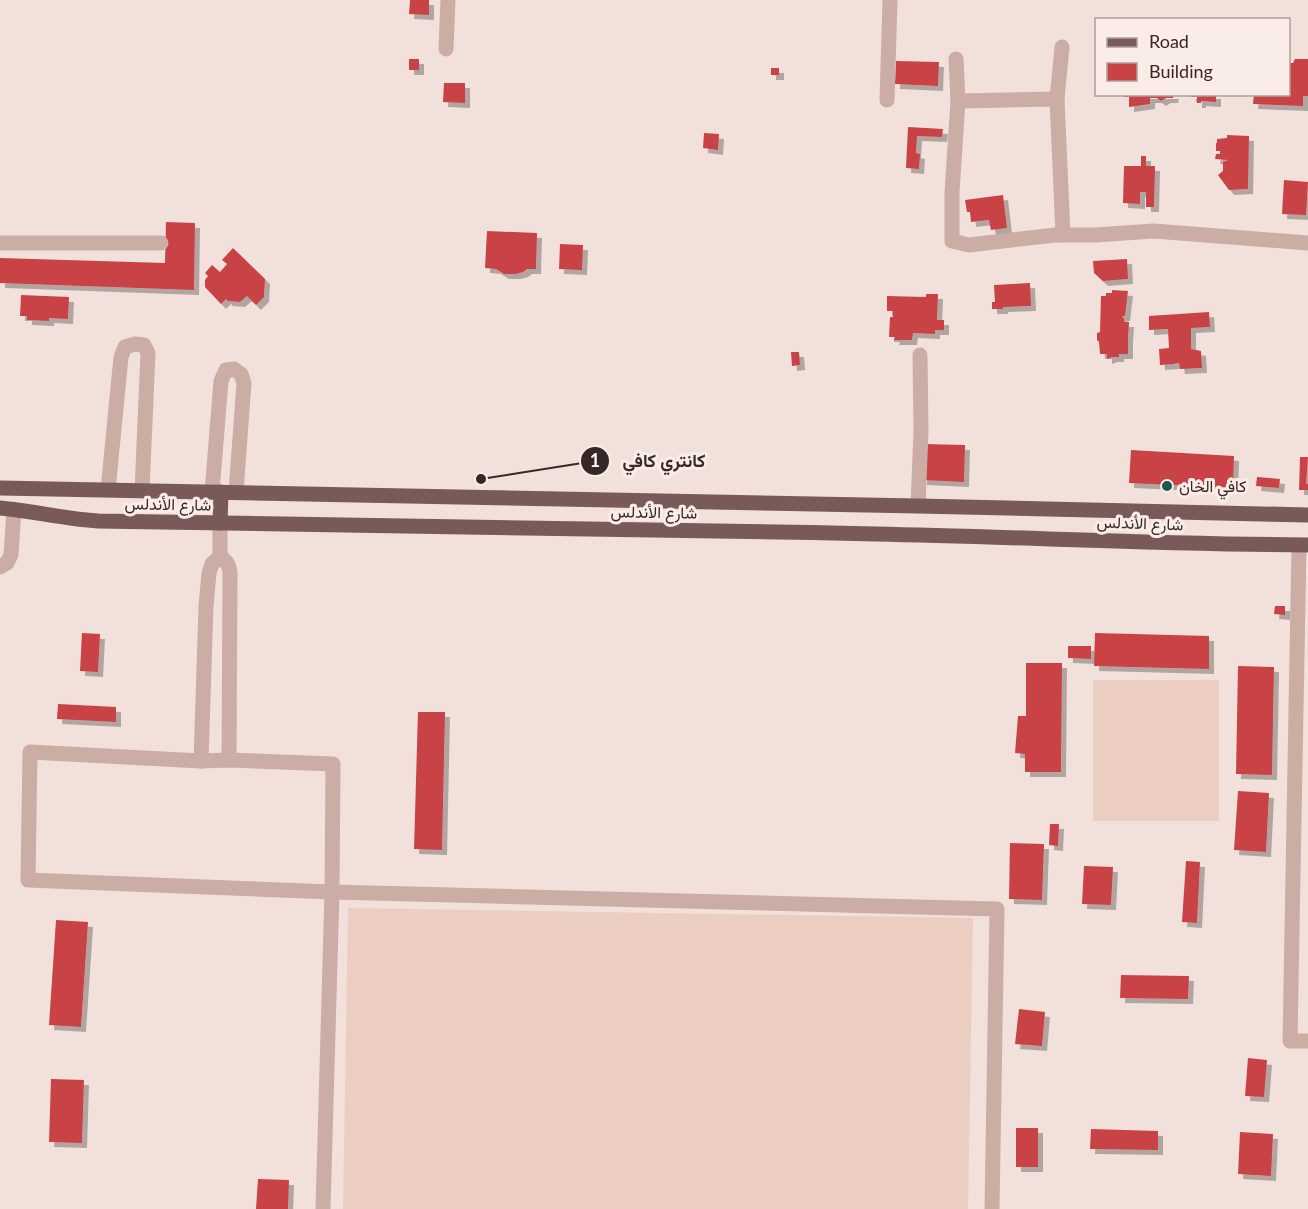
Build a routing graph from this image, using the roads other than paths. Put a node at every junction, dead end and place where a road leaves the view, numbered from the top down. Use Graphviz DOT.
graph roads {
  1 [pos="448,0"];
  2 [pos="890,0"];
  3 [pos="1062,47"];
  4 [pos="447,49"];
  5 [pos="956,59"];
  6 [pos="1058,99"];
  7 [pos="887,100"];
  8 [pos="958,101"];
  9 [pos="1063,236"];
  10 [pos="0,243"];
  11 [pos="161,243"];
  12 [pos="1308,243"];
  13 [pos="920,355"];
  14 [pos="0,488"];
  15 [pos="108,490"];
  16 [pos="142,491"];
  17 [pos="223,492"];
  18 [pos="918,506"];
  19 [pos="7,508"];
  20 [pos="1308,515"];
  21 [pos="220,524"];
  22 [pos="1304,545"];
  23 [pos="220,556"];
  24 [pos="0,567"];
  25 [pos="1303,625"];
  26 [pos="229,760"];
  27 [pos="201,761"];
  28 [pos="332,892"];
  29 [pos="1308,1041"];
  30 [pos="323,1209"];
  31 [pos="992,1209"];
  1 -- 4 [label="street"];
  2 -- 7 [label="street"];
  3 -- 6 [label="street"];
  5 -- 8 [label="street"];
  6 -- 8 [label="street"];
  6 -- 9 [label="street"];
  8 -- 9 [label="street"];
  9 -- 12 [label="street"];
  10 -- 11 [label="street"];
  13 -- 18 [label="street"];
  14 -- 15 [label="main road, شارع الأندلس"];
  15 -- 16 [label="main road, شارع الأندلس"];
  15 -- 16 [label="street"];
  16 -- 17 [label="main road, شارع الأندلس"];
  17 -- 17 [label="street"];
  17 -- 18 [label="main road, شارع الأندلس"];
  17 -- 21 [label="main road"];
  18 -- 20 [label="main road, شارع الأندلس"];
  19 -- 21 [label="main road, شارع الأندلس"];
  19 -- 24 [label="street"];
  21 -- 22 [label="main road, شارع الأندلس"];
  21 -- 23 [label="street"];
  22 -- 25 [label="street"];
  23 -- 26 [label="street"];
  23 -- 27 [label="street"];
  25 -- 29 [label="street"];
  26 -- 27 [label="street"];
  26 -- 28 [label="street"];
  27 -- 28 [label="street"];
  28 -- 30 [label="street"];
  28 -- 31 [label="street"];
}
